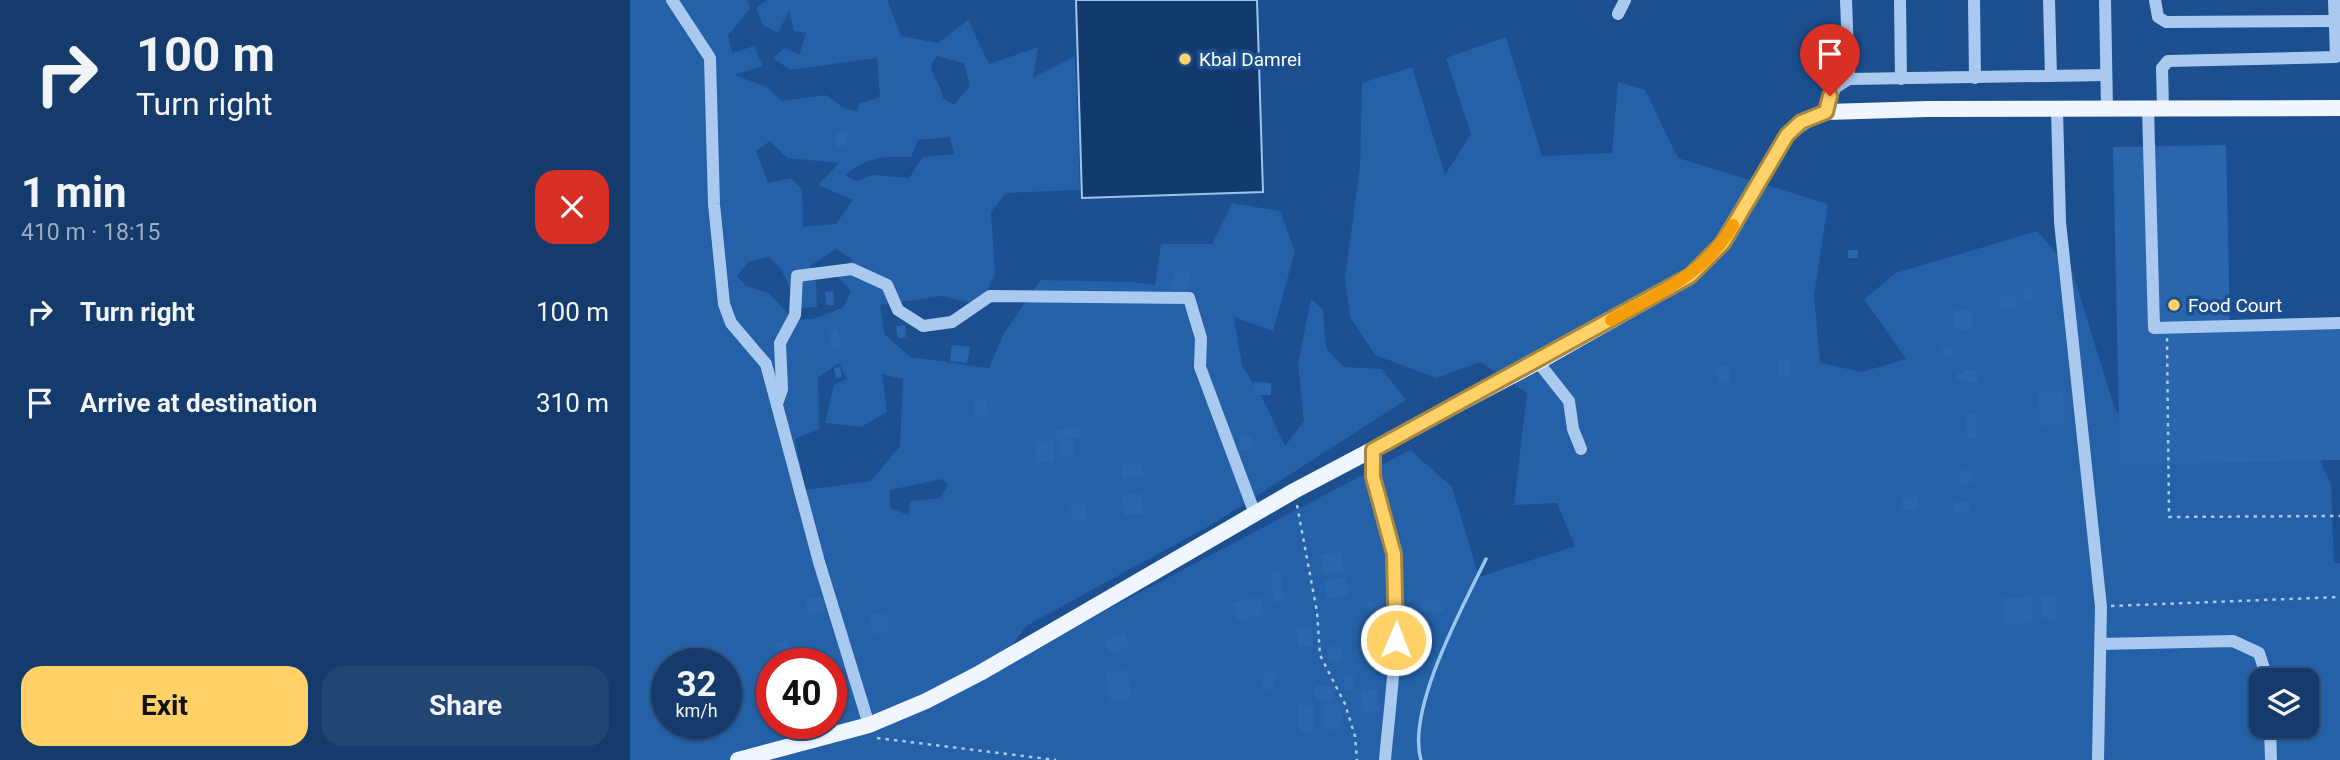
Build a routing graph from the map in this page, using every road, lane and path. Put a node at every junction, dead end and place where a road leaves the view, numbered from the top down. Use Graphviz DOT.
graph roads {
  1 [pos="672,0"];
  2 [pos="1625,0"];
  3 [pos="1846,0"];
  4 [pos="1900,0"];
  5 [pos="1974,0"];
  6 [pos="2049,0"];
  7 [pos="2105,0"];
  8 [pos="2155,0"];
  9 [pos="2334,0"];
  10 [pos="1618,14"];
  11 [pos="2335,20"];
  12 [pos="2106,75"];
  13 [pos="2051,76"];
  14 [pos="1975,78"];
  15 [pos="1849,79"];
  16 [pos="1901,79"];
  17 [pos="2107,108"];
  18 [pos="2155,108"];
  19 [pos="2340,108"];
  20 [pos="2057,110"];
  21 [pos="1826,112"];
  22 [pos="2340,323"];
  23 [pos="2166,328"];
  24 [pos="1538,362"];
  25 [pos="778,401"];
  26 [pos="1581,449"];
  27 [pos="1373,450"];
  28 [pos="1294,491"];
  29 [pos="1255,514"];
  30 [pos="2340,516"];
  31 [pos="2340,597"];
  32 [pos="2101,607"];
  33 [pos="2101,644"];
  34 [pos="2264,668"];
  35 [pos="870,731"];
  36 [pos="2270,738"];
  37 [pos="738,760"];
  38 [pos="1056,760"];
  39 [pos="1357,760"];
  40 [pos="1385,760"];
  41 [pos="2098,760"];
  42 [pos="2271,760"];
  1 -- 25 [label="street"];
  2 -- 10 [label="street"];
  3 -- 15 [label="street"];
  4 -- 16 [label="street"];
  5 -- 14 [label="street"];
  6 -- 13 [label="street"];
  7 -- 12 [label="street"];
  8 -- 11 [label="street"];
  9 -- 11 [label="street"];
  11 -- 18 [label="street"];
  12 -- 13 [label="street"];
  12 -- 17 [label="street"];
  13 -- 14 [label="street"];
  14 -- 16 [label="street"];
  15 -- 16 [label="street"];
  15 -- 21 [label="street"];
  17 -- 18 [label="main road"];
  17 -- 20 [label="main road"];
  18 -- 19 [label="main road"];
  18 -- 23 [label="street"];
  20 -- 21 [label="main road"];
  20 -- 32 [label="street"];
  21 -- 24 [label="main road"];
  22 -- 23 [label="street"];
  23 -- 30 [label="path"];
  24 -- 26 [label="street"];
  24 -- 27 [label="main road"];
  25 -- 29 [label="street"];
  25 -- 35 [label="street"];
  27 -- 28 [label="main road"];
  27 -- 40 [label="street"];
  28 -- 29 [label="main road"];
  28 -- 39 [label="path"];
  29 -- 35 [label="main road"];
  31 -- 32 [label="path"];
  32 -- 33 [label="street"];
  33 -- 34 [label="street"];
  33 -- 41 [label="street"];
  35 -- 37 [label="main road"];
  35 -- 38 [label="path"];
  36 -- 42 [label="street"];
}
